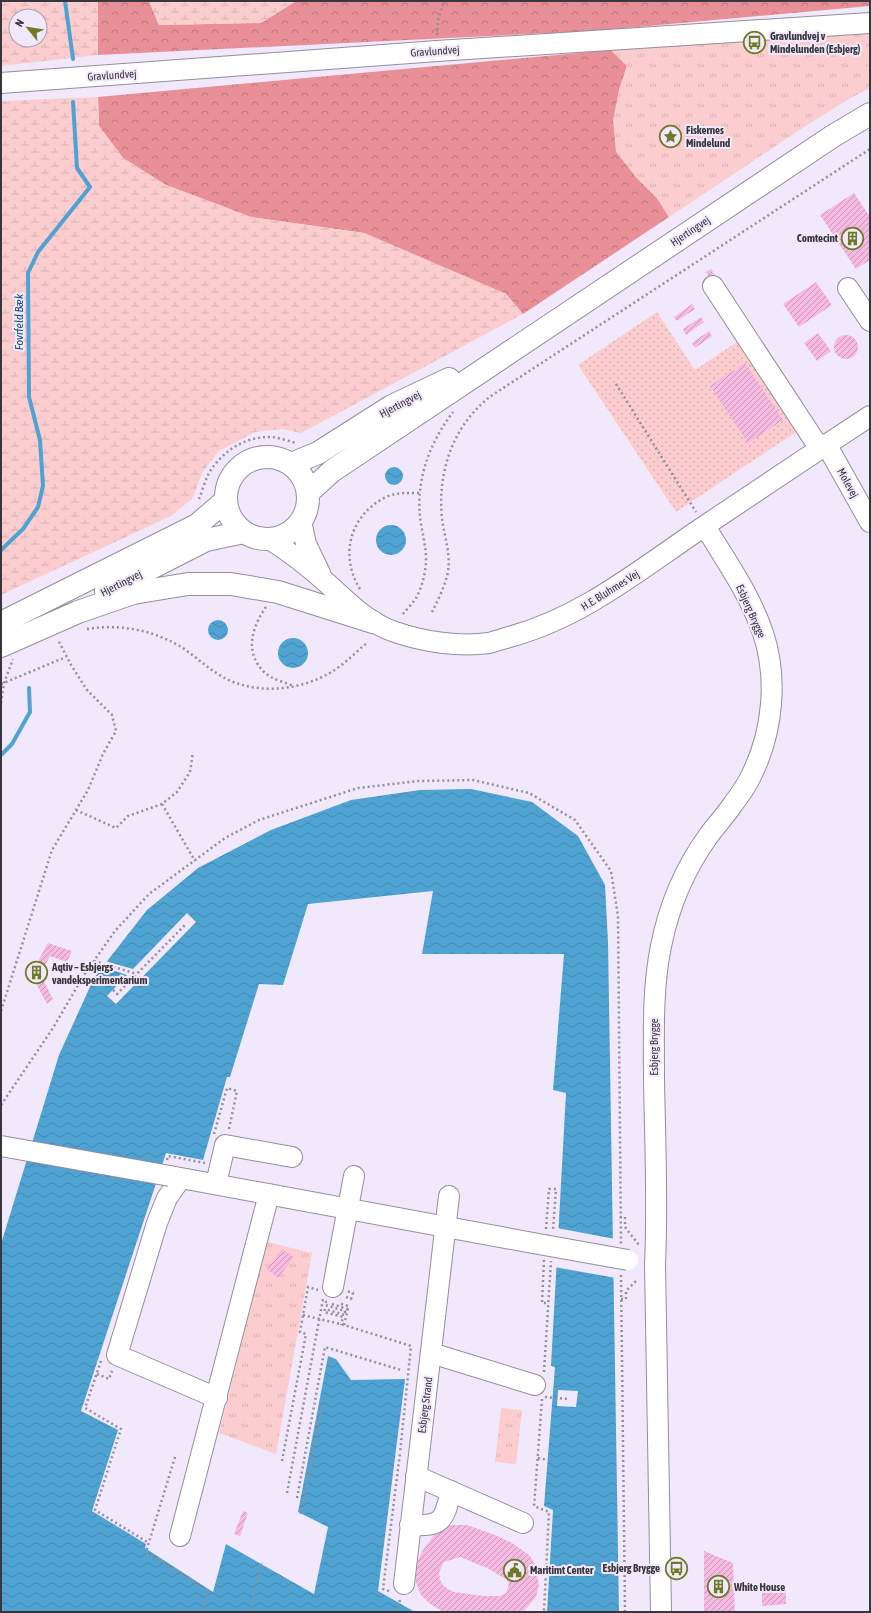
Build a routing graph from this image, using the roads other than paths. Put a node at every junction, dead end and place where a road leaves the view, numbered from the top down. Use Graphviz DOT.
graph roads {
  1 [pos="870,23"];
  2 [pos="1,83"];
  3 [pos="870,114"];
  4 [pos="713,286"];
  5 [pos="848,288"];
  6 [pos="870,321"];
  7 [pos="512,350"];
  8 [pos="870,416"];
  9 [pos="823,447"];
  10 [pos="291,464"];
  11 [pos="308,493"];
  12 [pos="226,501"];
  13 [pos="302,520"];
  14 [pos="870,522"];
  15 [pos="705,526"];
  16 [pos="244,532"];
  17 [pos="269,539"];
  18 [pos="327,583"];
  19 [pos="1,623"];
  20 [pos="370,632"];
  21 [pos="5,649"];
  22 [pos="1,1146"];
  23 [pos="292,1157"];
  24 [pos="354,1176"];
  25 [pos="176,1177"];
  26 [pos="216,1184"];
  27 [pos="269,1194"];
  28 [pos="449,1196"];
  29 [pos="348,1209"];
  30 [pos="445,1226"];
  31 [pos="655,1264"];
  32 [pos="330,1295"];
  33 [pos="431,1353"];
  34 [pos="539,1379"];
  35 [pos="217,1398"];
  36 [pos="416,1476"];
  37 [pos="451,1491"];
  38 [pos="523,1523"];
  39 [pos="410,1526"];
  40 [pos="180,1536"];
  41 [pos="402,1592"];
  42 [pos="661,1612"];
  1 -- 2 [label="street, Gravlundvej"];
  3 -- 7 [label="main road, Hjertingvej"];
  4 -- 9 [label="street, Molevej"];
  5 -- 6 [label="street"];
  7 -- 10 [label="main road, Hjertingvej"];
  7 -- 11 [label="main road, Hjertingvej"];
  8 -- 9 [label="street, H.E. Bluhmes Vej"];
  9 -- 14 [label="street, Molevej"];
  9 -- 15 [label="street, H.E. Bluhmes Vej"];
  10 -- 11 [label="main road"];
  10 -- 12 [label="main road"];
  11 -- 13 [label="main road"];
  12 -- 16 [label="main road"];
  12 -- 19 [label="main road, Hjertingvej"];
  13 -- 17 [label="main road"];
  13 -- 18 [label="street, H.E. Bluhmes Vej"];
  15 -- 20 [label="street, H.E. Bluhmes Vej"];
  15 -- 31 [label="street, Esbjerg Brygge"];
  16 -- 17 [label="main road"];
  16 -- 21 [label="main road, Hjertingvej"];
  17 -- 18 [label="street, H.E. Bluhmes Vej"];
  18 -- 20 [label="street, H.E. Bluhmes Vej"];
  20 -- 21 [label="main road"];
  22 -- 25 [label="street, bridge"];
  23 -- 26 [label="street"];
  24 -- 29 [label="street"];
  25 -- 26 [label="street"];
  25 -- 35 [label="street"];
  26 -- 27 [label="street"];
  27 -- 29 [label="street"];
  27 -- 35 [label="street"];
  28 -- 30 [label="street, Esbjerg Strand"];
  29 -- 30 [label="street"];
  29 -- 32 [label="street"];
  30 -- 31 [label="street, bridge"];
  30 -- 33 [label="street, Esbjerg Strand"];
  31 -- 42 [label="street, Esbjerg Brygge"];
  33 -- 34 [label="street"];
  33 -- 36 [label="street, Esbjerg Strand"];
  35 -- 40 [label="street"];
  36 -- 37 [label="street"];
  36 -- 39 [label="street, Esbjerg Strand"];
  37 -- 38 [label="street"];
  37 -- 39 [label="street"];
  39 -- 41 [label="street, Esbjerg Strand"];
}
